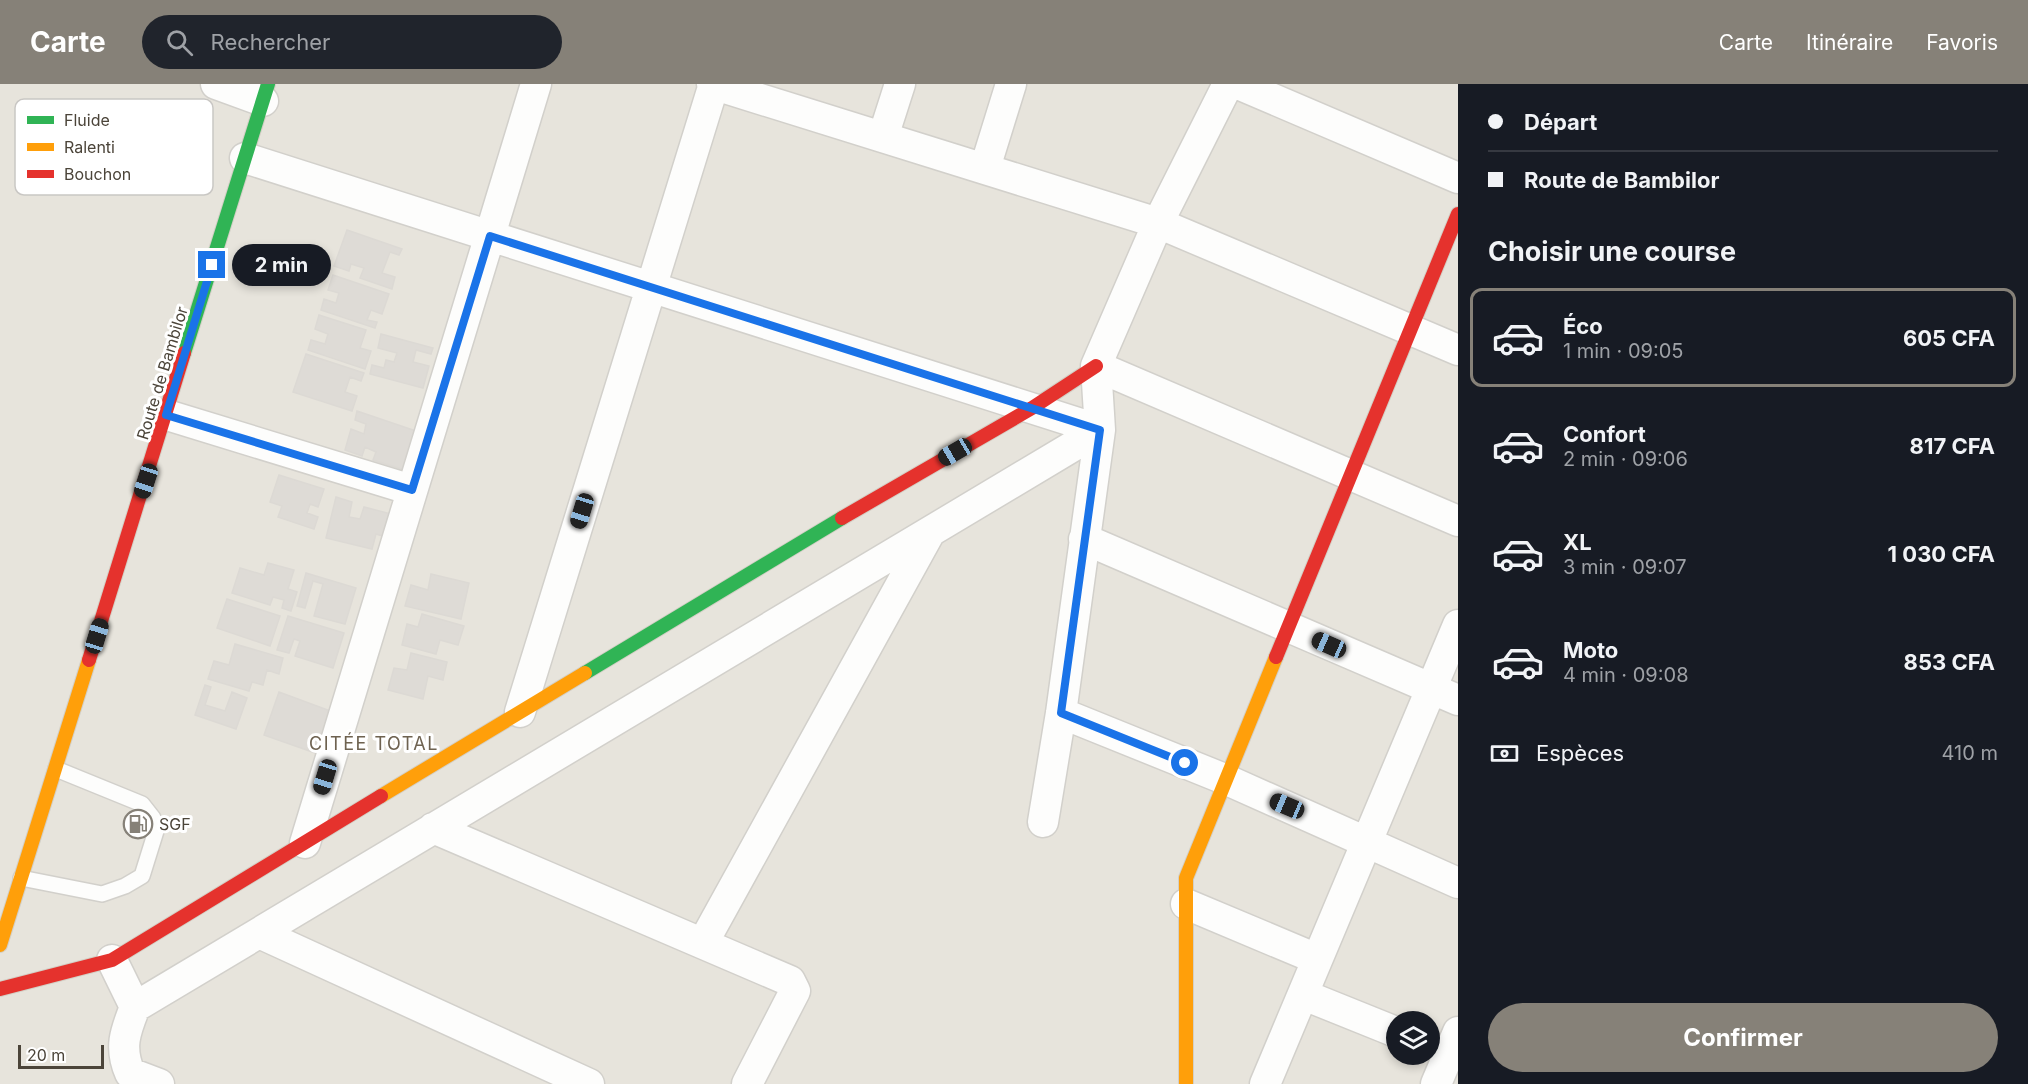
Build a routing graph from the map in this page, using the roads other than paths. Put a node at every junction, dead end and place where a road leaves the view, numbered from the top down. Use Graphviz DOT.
graph roads {
  1 [pos="216,84"];
  2 [pos="536,84"];
  3 [pos="713,84"];
  4 [pos="900,84"];
  5 [pos="1011,84"];
  6 [pos="1228,84"];
  7 [pos="1238,84"];
  8 [pos="265,92"];
  9 [pos="884,137"];
  10 [pos="245,158"];
  11 [pos="985,168"];
  12 [pos="1458,178"];
  13 [pos="1458,214"];
  14 [pos="1158,223"];
  15 [pos="490,236"];
  16 [pos="651,287"];
  17 [pos="1411,329"];
  18 [pos="1458,350"];
  19 [pos="1096,366"];
  20 [pos="1032,408"];
  21 [pos="166,415"];
  22 [pos="1100,430"];
  23 [pos="1351,475"];
  24 [pos="412,490"];
  25 [pos="1458,521"];
  26 [pos="930,532"];
  27 [pos="1084,539"];
  28 [pos="1458,625"];
  29 [pos="1289,627"];
  30 [pos="1431,689"];
  31 [pos="1458,700"];
  32 [pos="520,712"];
  33 [pos="1061,713"];
  34 [pos="56,769"];
  35 [pos="1227,780"];
  36 [pos="1043,822"];
  37 [pos="434,828"];
  38 [pos="1368,841"];
  39 [pos="305,843"];
  40 [pos="21,878"];
  41 [pos="1458,883"];
  42 [pos="1186,904"];
  43 [pos="259,933"];
  44 [pos="703,943"];
  45 [pos="0,945"];
  46 [pos="1317,959"];
  47 [pos="112,960"];
  48 [pos="0,989"];
  49 [pos="1304,995"];
  50 [pos="135,1007"];
  51 [pos="1386,1028"];
  52 [pos="1449,1047"];
  53 [pos="159,1084"];
  54 [pos="589,1084"];
  55 [pos="747,1084"];
  56 [pos="1186,1084"];
  57 [pos="1265,1084"];
  58 [pos="1436,1084"];
  1 -- 8 [label="street"];
  2 -- 15 [label="street"];
  3 -- 9 [label="street"];
  3 -- 16 [label="street"];
  4 -- 9 [label="street"];
  5 -- 11 [label="street"];
  6 -- 14 [label="street"];
  7 -- 12 [label="street"];
  8 -- 10 [label="street, Route de Bambilor"];
  9 -- 11 [label="street"];
  10 -- 15 [label="street"];
  10 -- 21 [label="street, Route de Bambilor"];
  11 -- 14 [label="street"];
  13 -- 17 [label="street"];
  14 -- 17 [label="street"];
  14 -- 19 [label="street"];
  15 -- 16 [label="street"];
  15 -- 24 [label="street"];
  16 -- 20 [label="street"];
  16 -- 32 [label="street"];
  17 -- 18 [label="street"];
  17 -- 23 [label="street"];
  19 -- 20 [label="street"];
  19 -- 22 [label="street"];
  19 -- 23 [label="street"];
  20 -- 22 [label="street"];
  20 -- 32 [label="street"];
  21 -- 24 [label="street"];
  21 -- 34 [label="street, Route de Bambilor"];
  22 -- 26 [label="street"];
  22 -- 27 [label="street"];
  23 -- 25 [label="street"];
  23 -- 29 [label="street"];
  24 -- 39 [label="street"];
  26 -- 37 [label="street"];
  26 -- 44 [label="street"];
  27 -- 29 [label="street"];
  27 -- 33 [label="street"];
  28 -- 30 [label="street"];
  29 -- 30 [label="street"];
  29 -- 35 [label="street"];
  30 -- 31 [label="street"];
  30 -- 38 [label="street"];
  32 -- 39 [label="street"];
  33 -- 35 [label="street"];
  33 -- 36 [label="street"];
  34 -- 40 [label="street, Route de Bambilor"];
  34 -- 40 [label="lane"];
  35 -- 38 [label="street"];
  35 -- 42 [label="street"];
  37 -- 43 [label="street"];
  37 -- 44 [label="street"];
  38 -- 41 [label="street"];
  38 -- 46 [label="street"];
  39 -- 47 [label="street"];
  40 -- 45 [label="street, Route de Bambilor"];
  42 -- 46 [label="street"];
  42 -- 56 [label="street"];
  43 -- 50 [label="street"];
  43 -- 54 [label="street"];
  44 -- 55 [label="street"];
  46 -- 49 [label="street"];
  47 -- 48 [label="street"];
  47 -- 50 [label="street"];
  49 -- 51 [label="street"];
  49 -- 57 [label="street"];
  50 -- 53 [label="street"];
  52 -- 58 [label="street"];
}
